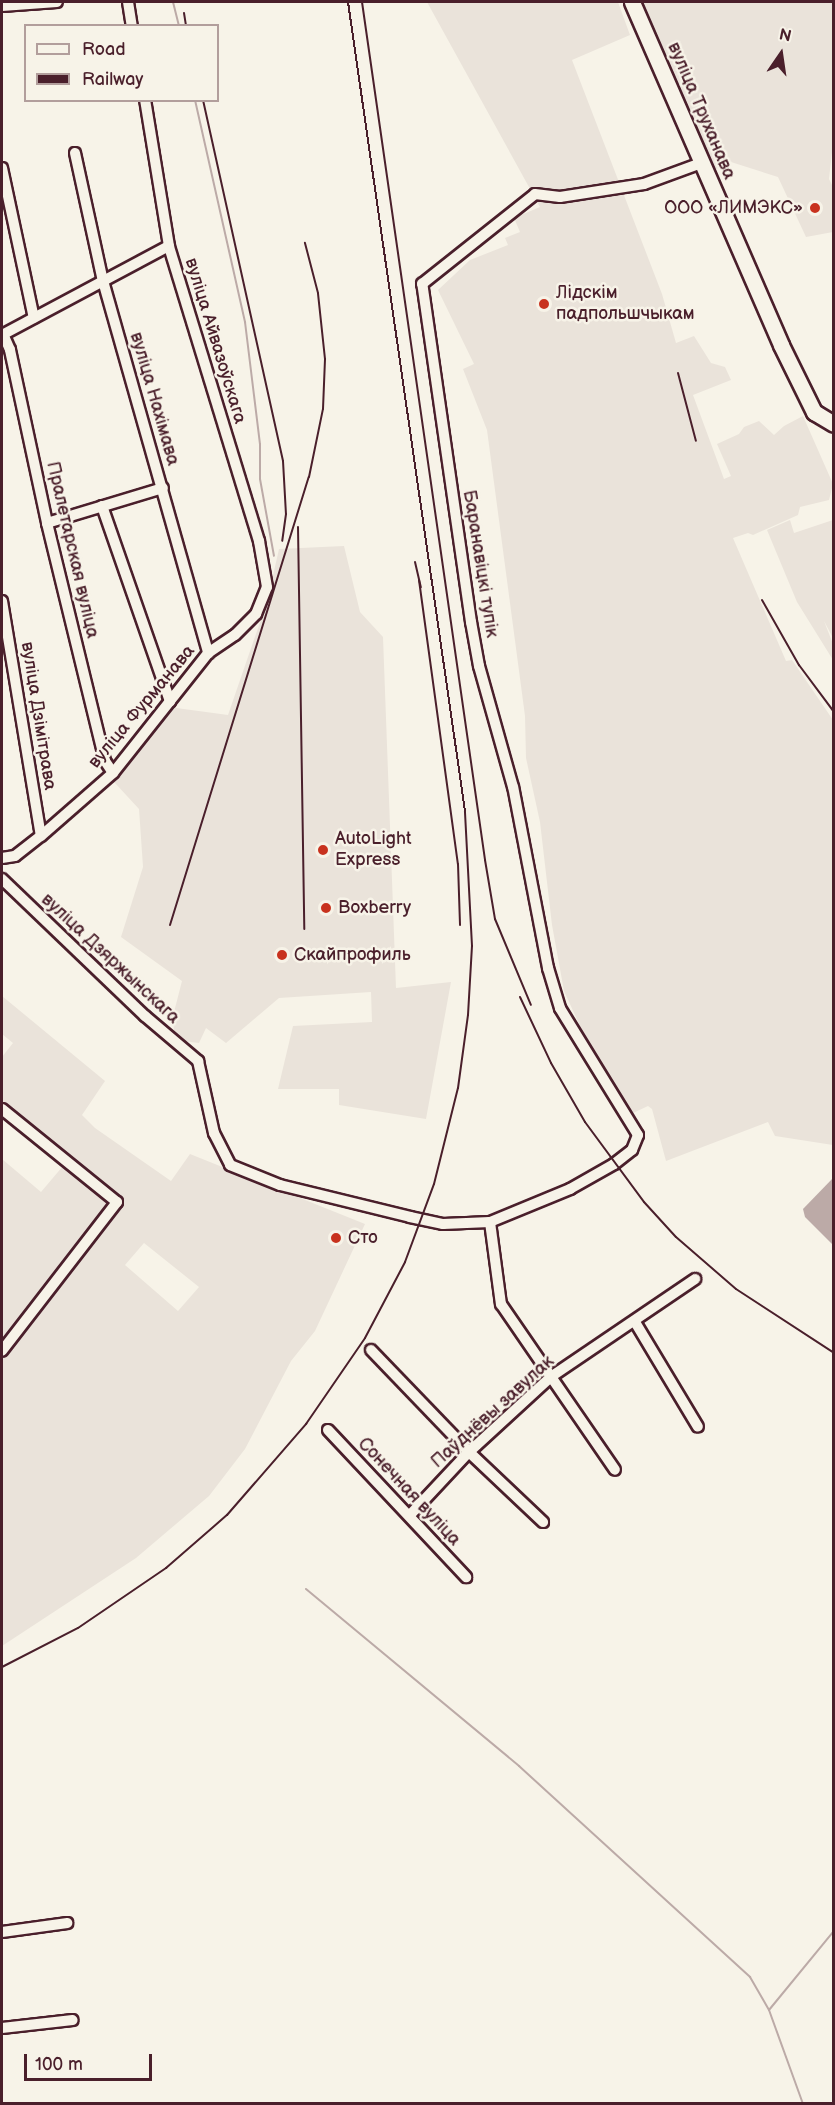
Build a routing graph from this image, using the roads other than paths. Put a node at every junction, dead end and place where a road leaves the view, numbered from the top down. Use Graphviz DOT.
graph roads {
  1 [pos="57,2"];
  2 [pos="128,2"];
  3 [pos="632,2"];
  4 [pos="2,6"];
  5 [pos="132,24"];
  6 [pos="145,102"];
  7 [pos="75,153"];
  8 [pos="701,163"];
  9 [pos="2,168"];
  10 [pos="169,246"];
  11 [pos="103,281"];
  12 [pos="34,318"];
  13 [pos="2,334"];
  14 [pos="834,424"];
  15 [pos="163,488"];
  16 [pos="102,506"];
  17 [pos="47,523"];
  18 [pos="267,587"];
  19 [pos="2,602"];
  20 [pos="208,653"];
  21 [pos="170,701"];
  22 [pos="113,773"];
  23 [pos="41,836"];
  24 [pos="2,858"];
  25 [pos="2,879"];
  26 [pos="2,1109"];
  27 [pos="490,1222"];
  28 [pos="695,1279"];
  29 [pos="635,1322"];
  30 [pos="371,1350"];
  31 [pos="2,1351"];
  32 [pos="552,1376"];
  33 [pos="698,1427"];
  34 [pos="328,1430"];
  35 [pos="469,1452"];
  36 [pos="615,1470"];
  37 [pos="410,1515"];
  38 [pos="543,1522"];
  39 [pos="466,1577"];
  40 [pos="67,1923"];
  41 [pos="2,1932"];
  42 [pos="73,2020"];
  43 [pos="2,2028"];
  1 -- 4 [label="street"];
  2 -- 5 [label="street"];
  3 -- 8 [label="main road, вуліца Труханава"];
  6 -- 10 [label="street, вуліца Айвазоўскага"];
  7 -- 11 [label="street, вуліца Нахімава"];
  8 -- 14 [label="main road, вуліца Труханава"];
  8 -- 27 [label="street, Баранавіцкі тупік"];
  9 -- 12 [label="street"];
  10 -- 11 [label="street"];
  10 -- 18 [label="street, вуліца Айвазоўскага"];
  11 -- 12 [label="street"];
  11 -- 15 [label="street, вуліца Нахімава"];
  12 -- 13 [label="street"];
  13 -- 17 [label="street, Пралетарская вуліца"];
  15 -- 16 [label="street"];
  15 -- 20 [label="street, вуліца Нахімава"];
  16 -- 17 [label="street"];
  16 -- 21 [label="street"];
  17 -- 22 [label="street, Пралетарская вуліца"];
  18 -- 20 [label="street, вуліца Фурманава"];
  19 -- 23 [label="street, вуліца Дзімітрава"];
  20 -- 21 [label="street, вуліца Фурманава"];
  21 -- 22 [label="street, вуліца Фурманава"];
  22 -- 23 [label="street, вуліца Фурманава"];
  23 -- 24 [label="street, вуліца Фурманава"];
  25 -- 27 [label="street, вуліца Дзяржынскага"];
  26 -- 31 [label="street"];
  27 -- 32 [label="street"];
  28 -- 29 [label="street, Паўднёвы завулак"];
  29 -- 32 [label="street, Паўднёвы завулак"];
  29 -- 33 [label="street"];
  30 -- 35 [label="street"];
  32 -- 35 [label="street, Паўднёвы завулак"];
  32 -- 36 [label="street"];
  34 -- 37 [label="street, Сонечная вуліца"];
  35 -- 37 [label="street, Паўднёвы завулак"];
  35 -- 38 [label="street"];
  37 -- 39 [label="street, Сонечная вуліца"];
  40 -- 41 [label="street"];
  42 -- 43 [label="street"];
}
